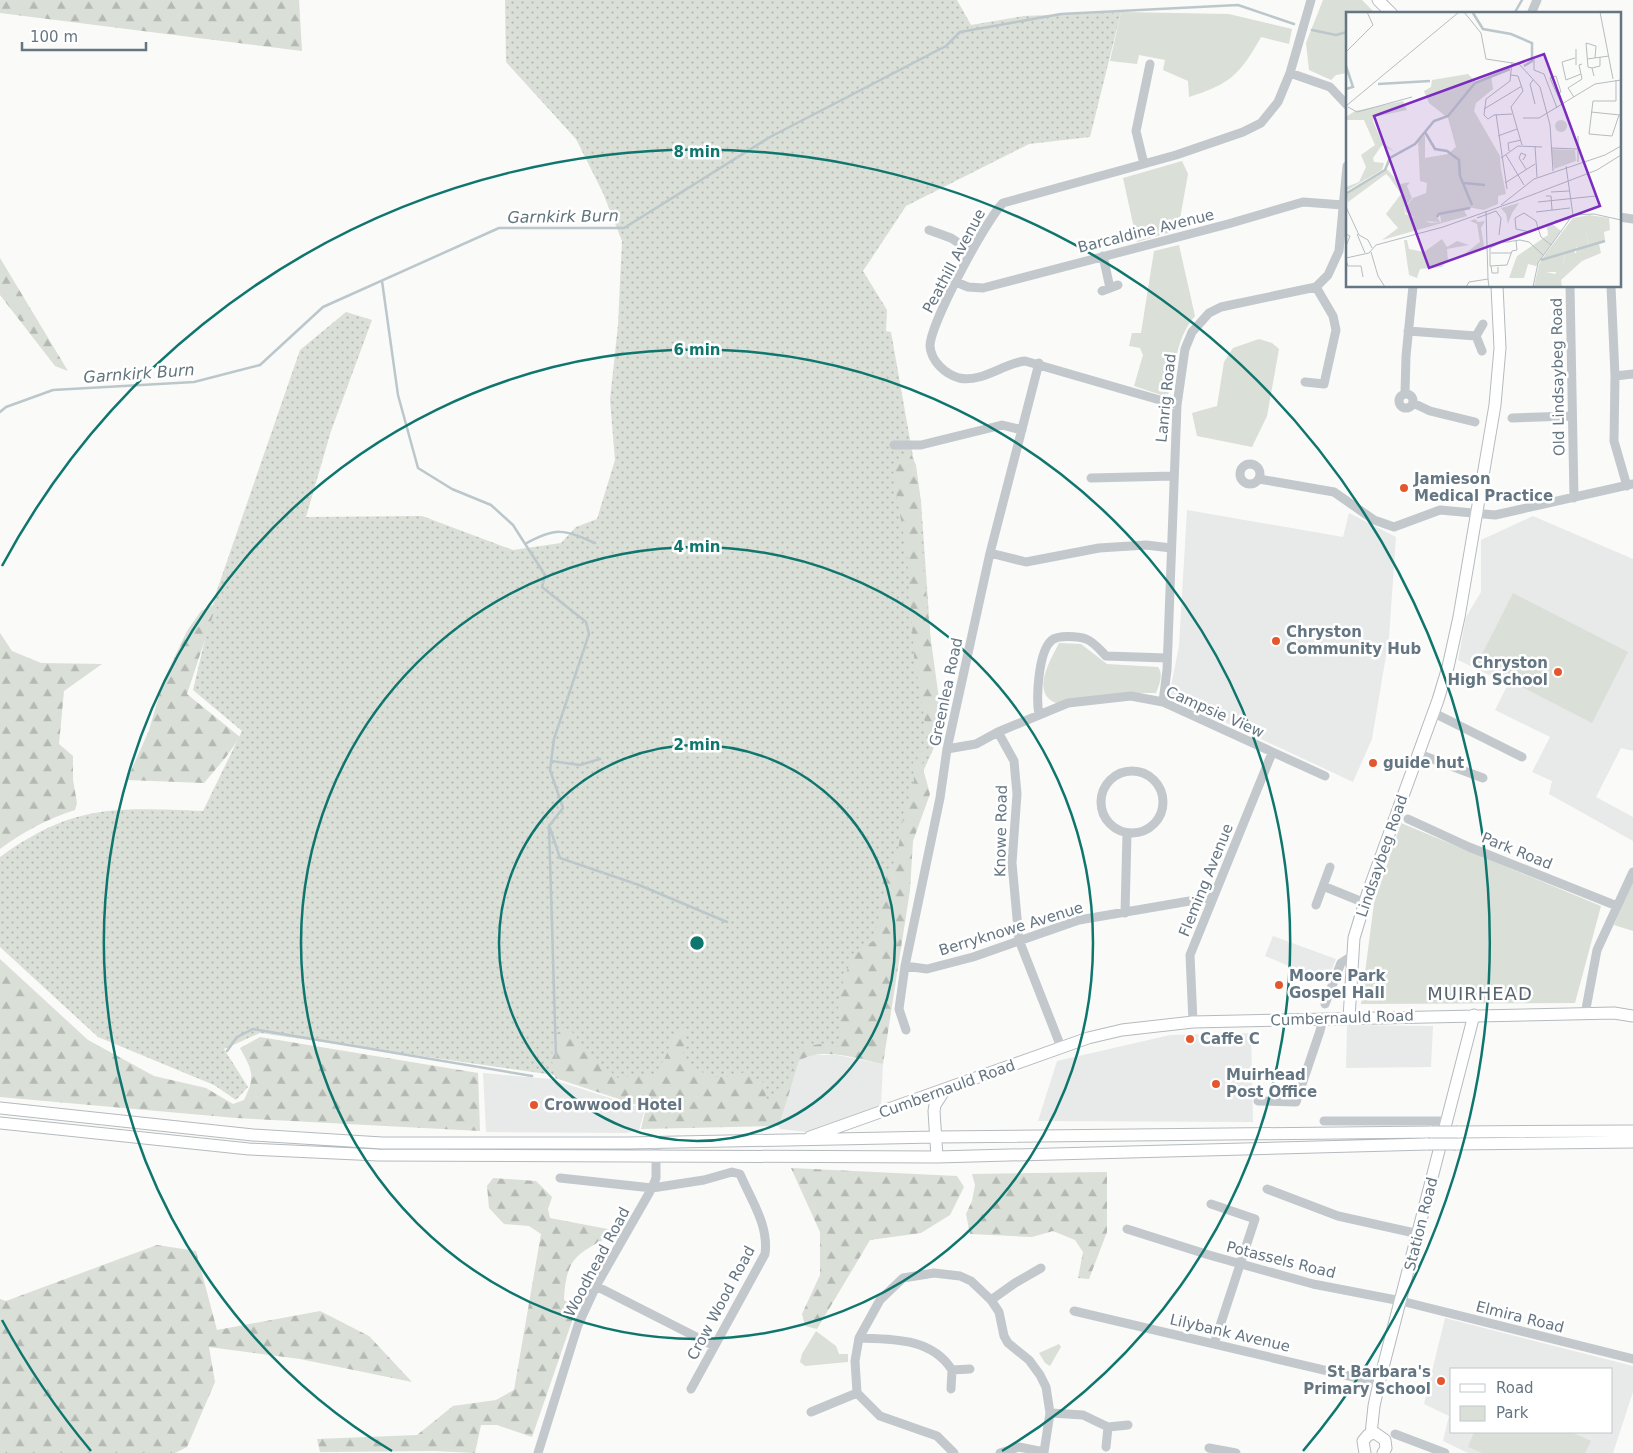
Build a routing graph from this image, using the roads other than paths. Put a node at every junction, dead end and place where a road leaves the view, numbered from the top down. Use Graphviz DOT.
graph roads {
  1 [pos="1311,0"];
  2 [pos="1378,0"];
  3 [pos="1537,0"];
  4 [pos="1390,12"];
  5 [pos="1532,12"];
  6 [pos="1150,64"];
  7 [pos="1290,73"];
  8 [pos="1346,104"];
  9 [pos="1144,164"];
  10 [pos="1346,176"];
  11 [pos="1343,205"];
  12 [pos="1620,217"];
  13 [pos="1633,218"];
  14 [pos="929,230"];
  15 [pos="972,252"];
  16 [pos="1103,256"];
  17 [pos="956,282"];
  18 [pos="1316,287"];
  19 [pos="1110,288"];
  20 [pos="1413,288"];
  21 [pos="1498,288"];
  22 [pos="1570,288"];
  23 [pos="1612,288"];
  24 [pos="1483,324"];
  25 [pos="1408,331"];
  26 [pos="1476,336"];
  27 [pos="1482,351"];
  28 [pos="1039,363"];
  29 [pos="1633,374"];
  30 [pos="1615,376"];
  31 [pos="1306,382"];
  32 [pos="1176,405"];
  33 [pos="1536,408"];
  34 [pos="1572,416"];
  35 [pos="1536,417"];
  36 [pos="1512,418"];
  37 [pos="1475,422"];
  38 [pos="1022,430"];
  39 [pos="894,445"];
  40 [pos="1174,476"];
  41 [pos="1091,478"];
  42 [pos="1259,478"];
  43 [pos="1630,485"];
  44 [pos="1574,498"];
  45 [pos="1478,514"];
  46 [pos="1171,548"];
  47 [pos="990,553"];
  48 [pos="1167,658"];
  49 [pos="1163,702"];
  50 [pos="1434,713"];
  51 [pos="1039,715"];
  52 [pos="998,732"];
  53 [pos="947,749"];
  54 [pos="1272,752"];
  55 [pos="1418,754"];
  56 [pos="1522,757"];
  57 [pos="1325,776"];
  58 [pos="1483,778"];
  59 [pos="1408,818"];
  60 [pos="1127,833"];
  61 [pos="1330,867"];
  62 [pos="1633,872"];
  63 [pos="1323,886"];
  64 [pos="1214,897"];
  65 [pos="1365,903"];
  66 [pos="1316,905"];
  67 [pos="1617,906"];
  68 [pos="1125,913"];
  69 [pos="1019,940"];
  70 [pos="1352,956"];
  71 [pos="905,966"];
  72 [pos="1330,1000"];
  73 [pos="1585,1014"];
  74 [pos="1474,1015"];
  75 [pos="1633,1016"];
  76 [pos="1349,1018"];
  77 [pos="1323,1019"];
  78 [pos="1193,1022"];
  79 [pos="906,1030"];
  80 [pos="1061,1047"];
  81 [pos="944,1091"];
  82 [pos="1258,1101"];
  83 [pos="0,1108"];
  84 [pos="1324,1121"];
  85 [pos="1447,1121"];
  86 [pos="0,1123"];
  87 [pos="1633,1131"];
  88 [pos="936,1137"];
  89 [pos="656,1141"];
  90 [pos="799,1141"];
  91 [pos="1633,1142"];
  92 [pos="656,1156"];
  93 [pos="936,1157"];
  94 [pos="560,1178"];
  95 [pos="652,1188"];
  96 [pos="1268,1189"];
  97 [pos="1211,1204"];
  98 [pos="1127,1229"];
  99 [pos="1419,1234"];
  100 [pos="1241,1263"];
  101 [pos="1042,1268"];
  102 [pos="596,1286"];
  103 [pos="992,1300"];
  104 [pos="1401,1301"];
  105 [pos="1074,1311"];
  106 [pos="860,1338"];
  107 [pos="1214,1344"];
  108 [pos="714,1346"];
  109 [pos="1633,1359"];
  110 [pos="970,1368"];
  111 [pos="952,1370"];
  112 [pos="1379,1383"];
  113 [pos="691,1389"];
  114 [pos="951,1389"];
  115 [pos="857,1393"];
  116 [pos="811,1412"];
  117 [pos="1050,1413"];
  118 [pos="1128,1425"];
  119 [pos="1108,1427"];
  120 [pos="1371,1434"];
  121 [pos="1395,1434"];
  122 [pos="1106,1447"];
  123 [pos="1209,1448"];
  124 [pos="1044,1452"];
  125 [pos="538,1453"];
  126 [pos="954,1453"];
  127 [pos="1000,1453"];
  128 [pos="1236,1453"];
  129 [pos="1365,1453"];
  130 [pos="1383,1453"];
  131 [pos="1445,1453"];
  1 -- 7 [label="street, Peathill Avenue"];
  2 -- 4 [label="main road"];
  3 -- 5 [label="street"];
  6 -- 9 [label="street"];
  7 -- 8 [label="street"];
  7 -- 9 [label="street, Peathill Avenue"];
  9 -- 15 [label="street, Peathill Avenue"];
  10 -- 11 [label="street"];
  11 -- 16 [label="street, Barcaldine Avenue"];
  11 -- 18 [label="street"];
  12 -- 13 [label="street"];
  14 -- 15 [label="street"];
  15 -- 17 [label="street, Peathill Avenue"];
  16 -- 17 [label="street, Barcaldine Avenue"];
  16 -- 19 [label="street"];
  17 -- 28 [label="street, Peathill Avenue"];
  18 -- 31 [label="street"];
  18 -- 32 [label="street, Lanrig Road"];
  20 -- 25 [label="street"];
  21 -- 45 [label="main road, Lindsaybeg Road"];
  22 -- 34 [label="street, Old Lindsaybeg Road"];
  23 -- 30 [label="street"];
  24 -- 26 [label="street"];
  25 -- 26 [label="street"];
  25 -- 37 [label="street"];
  26 -- 27 [label="street"];
  28 -- 32 [label="street, Peathill Avenue"];
  28 -- 38 [label="street, Greenlea Road"];
  29 -- 30 [label="street"];
  30 -- 43 [label="street"];
  32 -- 40 [label="street, Lanrig Road"];
  33 -- 35 [label="street"];
  34 -- 35 [label="street"];
  34 -- 44 [label="street, Old Lindsaybeg Road"];
  35 -- 36 [label="street"];
  38 -- 39 [label="street"];
  38 -- 47 [label="street, Greenlea Road"];
  40 -- 41 [label="street"];
  40 -- 46 [label="street, Lanrig Road"];
  42 -- 45 [label="street"];
  43 -- 44 [label="street"];
  44 -- 45 [label="street"];
  45 -- 50 [label="main road, Lindsaybeg Road"];
  46 -- 47 [label="street"];
  46 -- 48 [label="street, Lanrig Road"];
  47 -- 53 [label="street, Greenlea Road"];
  48 -- 49 [label="street, Lanrig Road"];
  48 -- 51 [label="street"];
  49 -- 51 [label="street, Campsie View"];
  49 -- 54 [label="street, Campsie View"];
  50 -- 55 [label="main road, Lindsaybeg Road"];
  50 -- 56 [label="street"];
  51 -- 52 [label="street, Campsie View"];
  52 -- 53 [label="street, Campsie View"];
  52 -- 69 [label="street, Knowe Road"];
  53 -- 71 [label="street, Greenlea Road"];
  54 -- 57 [label="street, Campsie View"];
  54 -- 64 [label="street, Fleming Avenue"];
  55 -- 58 [label="street"];
  55 -- 65 [label="main road, Lindsaybeg Road"];
  59 -- 67 [label="street, Park Road"];
  60 -- 60 [label="street"];
  60 -- 68 [label="street"];
  61 -- 63 [label="street"];
  62 -- 67 [label="street"];
  63 -- 65 [label="street"];
  63 -- 66 [label="street"];
  64 -- 68 [label="street, Berryknowe Avenue"];
  64 -- 78 [label="street, Fleming Avenue"];
  65 -- 70 [label="main road, Lindsaybeg Road"];
  67 -- 73 [label="street"];
  68 -- 69 [label="street, Berryknowe Avenue"];
  69 -- 71 [label="street, Berryknowe Avenue"];
  69 -- 80 [label="street, Knowe Road"];
  70 -- 72 [label="street"];
  70 -- 76 [label="main road, Lindsaybeg Road"];
  71 -- 79 [label="street, Greenlea Road"];
  73 -- 74 [label="main road, Cumbernauld Road"];
  73 -- 75 [label="main road, Cumbernauld Road"];
  74 -- 76 [label="main road, Cumbernauld Road"];
  74 -- 85 [label="main road, Station Road"];
  76 -- 77 [label="main road, Cumbernauld Road"];
  77 -- 78 [label="main road, Cumbernauld Road"];
  77 -- 82 [label="street"];
  78 -- 80 [label="main road, Cumbernauld Road"];
  80 -- 81 [label="main road, Cumbernauld Road"];
  81 -- 88 [label="main road"];
  81 -- 90 [label="main road, Cumbernauld Road"];
  83 -- 89 [label="main road"];
  84 -- 85 [label="street"];
  85 -- 99 [label="main road, Station Road"];
  86 -- 92 [label="main road"];
  87 -- 88 [label="main road, bridge"];
  88 -- 90 [label="main road"];
  88 -- 93 [label="main road"];
  89 -- 90 [label="main road"];
  89 -- 92 [label="street, Woodhead Road"];
  91 -- 93 [label="main road, bridge"];
  92 -- 93 [label="main road"];
  92 -- 95 [label="street, Woodhead Road"];
  94 -- 95 [label="street"];
  95 -- 102 [label="street, Woodhead Road"];
  95 -- 108 [label="street, Crow Wood Road"];
  96 -- 99 [label="street"];
  97 -- 100 [label="street"];
  98 -- 100 [label="street, Potassels Road"];
  99 -- 104 [label="main road, Station Road"];
  100 -- 104 [label="street, Potassels Road"];
  100 -- 107 [label="street"];
  101 -- 103 [label="street"];
  102 -- 108 [label="street"];
  102 -- 125 [label="street, Woodhead Road"];
  103 -- 106 [label="street"];
  103 -- 117 [label="street"];
  104 -- 109 [label="street, Elmira Road"];
  104 -- 112 [label="main road, Station Road"];
  105 -- 107 [label="street, Lilybank Avenue"];
  106 -- 111 [label="street"];
  106 -- 115 [label="street"];
  107 -- 112 [label="street, Lilybank Avenue"];
  108 -- 113 [label="street, Crow Wood Road"];
  110 -- 111 [label="street"];
  111 -- 114 [label="street"];
  112 -- 120 [label="main road, Station Road"];
  115 -- 116 [label="street"];
  115 -- 126 [label="street"];
  117 -- 119 [label="street"];
  117 -- 124 [label="street"];
  118 -- 119 [label="street"];
  119 -- 122 [label="street"];
  120 -- 129 [label="main road, Station Road"];
  120 -- 130 [label="main road"];
  121 -- 131 [label="street"];
  123 -- 128 [label="street"];
  124 -- 127 [label="street"];
}
